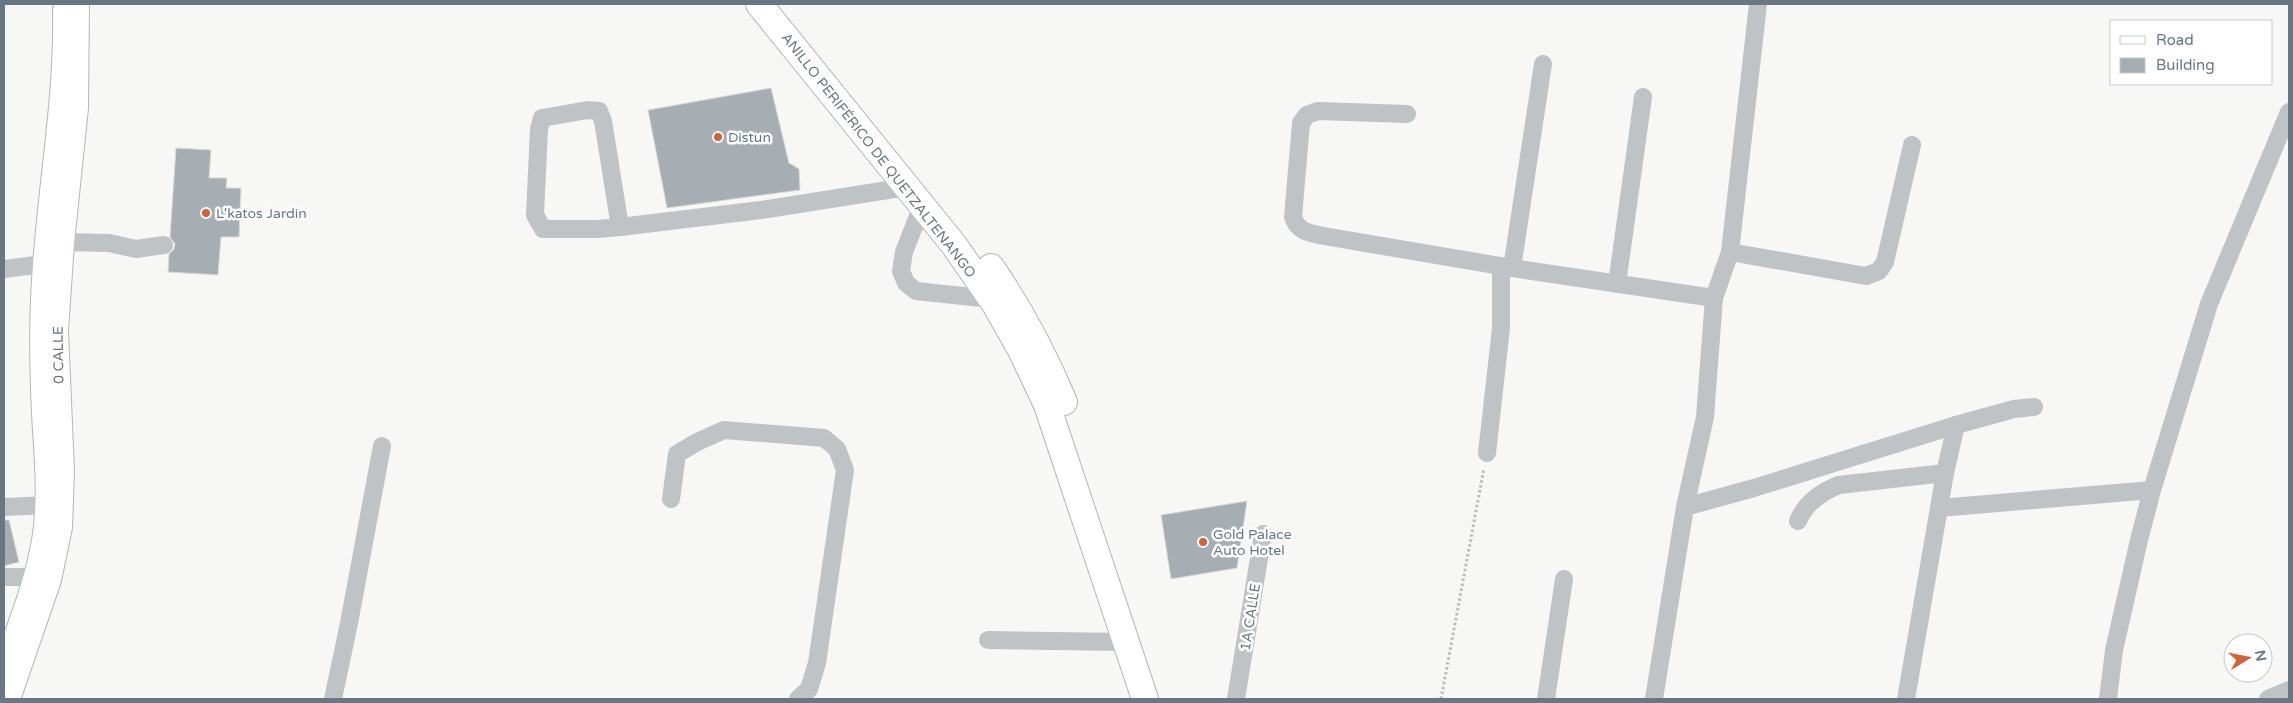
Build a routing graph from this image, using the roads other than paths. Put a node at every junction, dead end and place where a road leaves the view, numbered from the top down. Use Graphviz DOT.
graph roads {
  1 [pos="64,4"];
  2 [pos="78,4"];
  3 [pos="758,4"];
  4 [pos="782,4"];
  5 [pos="1758,4"];
  6 [pos="1542,64"];
  7 [pos="1643,97"];
  8 [pos="2289,112"];
  9 [pos="1407,114"];
  10 [pos="1912,145"];
  11 [pos="915,197"];
  12 [pos="620,227"];
  13 [pos="63,242"];
  14 [pos="164,245"];
  15 [pos="1730,252"];
  16 [pos="44,264"];
  17 [pos="1507,267"];
  18 [pos="4,270"];
  19 [pos="1617,284"];
  20 [pos="1714,298"];
  21 [pos="991,299"];
  22 [pos="2034,407"];
  23 [pos="1956,425"];
  24 [pos="382,446"];
  25 [pos="1487,453"];
  26 [pos="1945,473"];
  27 [pos="2152,490"];
  28 [pos="671,499"];
  29 [pos="47,505"];
  30 [pos="4,507"];
  31 [pos="1685,507"];
  32 [pos="1939,508"];
  33 [pos="1798,521"];
  34 [pos="1263,534"];
  35 [pos="4,576"];
  36 [pos="34,577"];
  37 [pos="1564,579"];
  38 [pos="988,640"];
  39 [pos="1126,642"];
  40 [pos="4,667"];
  41 [pos="2289,690"];
  42 [pos="9,699"];
  43 [pos="332,699"];
  44 [pos="798,699"];
  45 [pos="1145,699"];
  46 [pos="1162,699"];
  47 [pos="1236,699"];
  48 [pos="1546,699"];
  49 [pos="1654,699"];
  50 [pos="1906,699"];
  51 [pos="2108,699"];
  52 [pos="2269,699"];
  1 -- 16 [label="main road, 0 CALLE"];
  2 -- 13 [label="main road, 0 CALLE"];
  3 -- 11 [label="highway, ANILLO PERIFÉRICO DE QUETZALTENANGO"];
  4 -- 46 [label="highway, ANILLO PERIFÉRICO DE QUETZALTENANGO"];
  5 -- 15 [label="street"];
  6 -- 17 [label="street"];
  7 -- 19 [label="street"];
  8 -- 27 [label="street"];
  9 -- 17 [label="street"];
  10 -- 15 [label="street"];
  11 -- 12 [label="street"];
  11 -- 21 [label="highway, ANILLO PERIFÉRICO DE QUETZALTENANGO"];
  11 -- 21 [label="street"];
  12 -- 12 [label="street"];
  13 -- 14 [label="street"];
  13 -- 42 [label="main road, 0 CALLE"];
  15 -- 20 [label="street"];
  16 -- 18 [label="street"];
  16 -- 29 [label="main road, 0 CALLE"];
  17 -- 19 [label="street"];
  17 -- 25 [label="street"];
  19 -- 20 [label="street"];
  20 -- 31 [label="street"];
  21 -- 39 [label="highway, ANILLO PERIFÉRICO DE QUETZALTENANGO"];
  22 -- 23 [label="street"];
  23 -- 26 [label="street"];
  23 -- 31 [label="street"];
  24 -- 43 [label="street"];
  26 -- 32 [label="street"];
  26 -- 33 [label="street"];
  27 -- 32 [label="street"];
  27 -- 51 [label="street"];
  28 -- 44 [label="street"];
  29 -- 30 [label="street"];
  29 -- 36 [label="main road, 0 CALLE"];
  31 -- 49 [label="street"];
  32 -- 50 [label="street"];
  34 -- 47 [label="street, 1A CALLE"];
  35 -- 36 [label="street"];
  36 -- 40 [label="main road, 0 CALLE"];
  37 -- 48 [label="street"];
  38 -- 39 [label="street"];
  39 -- 45 [label="highway, ANILLO PERIFÉRICO DE QUETZALTENANGO"];
  41 -- 52 [label="street"];
}
